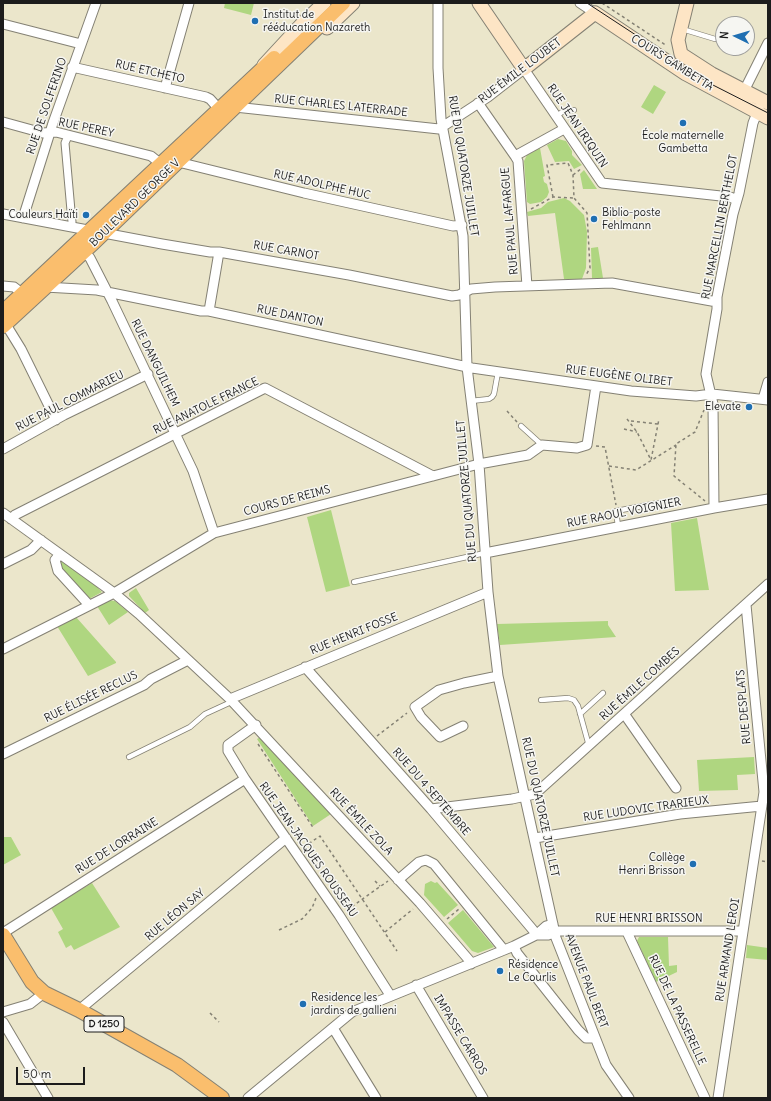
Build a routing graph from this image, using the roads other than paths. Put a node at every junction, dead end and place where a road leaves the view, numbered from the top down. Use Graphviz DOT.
graph roads {
  1 [pos="96,3"];
  2 [pos="189,3"];
  3 [pos="324,3"];
  4 [pos="335,3"];
  5 [pos="343,3"];
  6 [pos="354,3"];
  7 [pos="438,3"];
  8 [pos="479,3"];
  9 [pos="580,3"];
  10 [pos="687,3"];
  11 [pos="599,8"];
  12 [pos="3,24"];
  13 [pos="680,28"];
  14 [pos="715,39"];
  15 [pos="768,43"];
  16 [pos="81,44"];
  17 [pos="72,67"];
  18 [pos="524,69"];
  19 [pos="261,76"];
  20 [pos="165,88"];
  21 [pos="744,91"];
  22 [pos="478,103"];
  23 [pos="235,107"];
  24 [pos="219,109"];
  25 [pos="764,109"];
  26 [pos="574,110"];
  27 [pos="556,116"];
  28 [pos="3,122"];
  29 [pos="444,127"];
  30 [pos="564,129"];
  31 [pos="50,133"];
  32 [pos="68,136"];
  33 [pos="515,156"];
  34 [pos="178,162"];
  35 [pos="160,164"];
  36 [pos="737,200"];
  37 [pos="3,214"];
  38 [pos="23,218"];
  39 [pos="462,226"];
  40 [pos="71,227"];
  41 [pos="89,231"];
  42 [pos="103,233"];
  43 [pos="84,251"];
  44 [pos="219,252"];
  45 [pos="3,286"];
  46 [pos="527,286"];
  47 [pos="45,287"];
  48 [pos="107,292"];
  49 [pos="464,292"];
  50 [pos="23,294"];
  51 [pos="717,302"];
  52 [pos="209,311"];
  53 [pos="4,320"];
  54 [pos="467,367"];
  55 [pos="498,372"];
  56 [pos="148,374"];
  57 [pos="768,382"];
  58 [pos="596,386"];
  59 [pos="712,394"];
  60 [pos="766,400"];
  61 [pos="471,401"];
  62 [pos="56,420"];
  63 [pos="521,426"];
  64 [pos="176,434"];
  65 [pos="542,445"];
  66 [pos="3,449"];
  67 [pos="479,464"];
  68 [pos="433,476"];
  69 [pos="768,499"];
  70 [pos="658,503"];
  71 [pos="714,508"];
  72 [pos="3,513"];
  73 [pos="12,519"];
  74 [pos="618,526"];
  75 [pos="214,533"];
  76 [pos="41,540"];
  77 [pos="485,553"];
  78 [pos="60,554"];
  79 [pos="3,564"];
  80 [pos="354,582"];
  81 [pos="768,584"];
  82 [pos="488,592"];
  83 [pos="114,593"];
  84 [pos="89,605"];
  85 [pos="746,605"];
  86 [pos="3,649"];
  87 [pos="188,660"];
  88 [pos="305,667"];
  89 [pos="498,676"];
  90 [pos="603,693"];
  91 [pos="230,699"];
  92 [pos="541,700"];
  93 [pos="580,714"];
  94 [pos="625,715"];
  95 [pos="256,725"];
  96 [pos="463,726"];
  97 [pos="589,746"];
  98 [pos="3,754"];
  99 [pos="129,757"];
  100 [pos="245,779"];
  101 [pos="676,788"];
  102 [pos="526,797"];
  103 [pos="762,806"];
  104 [pos="431,809"];
  105 [pos="286,838"];
  106 [pos="535,838"];
  107 [pos="396,878"];
  108 [pos="554,928"];
  109 [pos="743,931"];
  110 [pos="627,932"];
  111 [pos="3,934"];
  112 [pos="536,935"];
  113 [pos="514,946"];
  114 [pos="504,950"];
  115 [pos="471,964"];
  116 [pos="416,985"];
  117 [pos="44,993"];
  118 [pos="390,995"];
  119 [pos="79,1010"];
  120 [pos="3,1012"];
  121 [pos="3,1022"];
  122 [pos="333,1028"];
  123 [pos="595,1038"];
  124 [pos="215,1096"];
  125 [pos="48,1098"];
  126 [pos="248,1098"];
  127 [pos="376,1098"];
  128 [pos="483,1098"];
  129 [pos="629,1098"];
  130 [pos="705,1098"];
  131 [pos="718,1098"];
  1 -- 16 [label="street, RUE DE SOLFERINO"];
  2 -- 20 [label="street"];
  3 -- 19 [label="main road, BOULEVARD GEORGE V"];
  4 -- 19 [label="main road, BOULEVARD GEORGE V"];
  5 -- 19 [label="main road, BOULEVARD GEORGE V"];
  6 -- 19 [label="main road, BOULEVARD GEORGE V"];
  7 -- 29 [label="street, RUE DU QUATORZE JUILLET"];
  8 -- 18 [label="main road"];
  9 -- 11 [label="street, COURS GAMBETTA"];
  10 -- 13 [label="main road"];
  11 -- 18 [label="main road, RUE ÉMILE LOUBET"];
  11 -- 25 [label="main road, COURS GAMBETTA"];
  12 -- 16 [label="street"];
  13 -- 14 [label="lane"];
  13 -- 21 [label="main road, COURS GAMBETTA"];
  15 -- 21 [label="street"];
  16 -- 17 [label="street, RUE DE SOLFERINO"];
  17 -- 20 [label="street, RUE ETCHETO"];
  17 -- 31 [label="street, RUE DE SOLFERINO"];
  18 -- 22 [label="street, RUE ÉMILE LOUBET"];
  18 -- 27 [label="street, RUE JEAN IRIQUIN"];
  19 -- 23 [label="main road, BOULEVARD GEORGE V"];
  19 -- 24 [label="main road, BOULEVARD GEORGE V"];
  20 -- 24 [label="street, RUE ETCHETO"];
  21 -- 25 [label="main road, COURS GAMBETTA"];
  22 -- 29 [label="street, RUE ÉMILE LOUBET"];
  22 -- 33 [label="street"];
  23 -- 29 [label="street, RUE CHARLES LATERRADE"];
  23 -- 34 [label="main road, BOULEVARD GEORGE V"];
  24 -- 35 [label="main road, BOULEVARD GEORGE V"];
  25 -- 36 [label="street, RUE MARCELLIN BERTHELOT"];
  26 -- 27 [label="lane"];
  27 -- 30 [label="street, RUE JEAN IRIQUIN"];
  28 -- 31 [label="street, RUE PEREY"];
  29 -- 39 [label="street, RUE DU QUATORZE JUILLET"];
  30 -- 33 [label="street"];
  30 -- 36 [label="street, RUE JEAN IRIQUIN"];
  31 -- 32 [label="street, RUE PEREY"];
  31 -- 38 [label="street, RUE DE SOLFERINO"];
  32 -- 35 [label="street, RUE PEREY"];
  32 -- 40 [label="street"];
  33 -- 46 [label="street, RUE PAUL LAFARGUE"];
  34 -- 39 [label="street, RUE ADOLPHE HUC"];
  34 -- 42 [label="main road, BOULEVARD GEORGE V"];
  35 -- 41 [label="main road, BOULEVARD GEORGE V"];
  36 -- 51 [label="street, RUE MARCELLIN BERTHELOT"];
  37 -- 38 [label="street, RUE CARNOT"];
  38 -- 40 [label="street, RUE CARNOT"];
  39 -- 49 [label="street, RUE DU QUATORZE JUILLET"];
  40 -- 41 [label="street, RUE CARNOT"];
  41 -- 42 [label="street, RUE CARNOT"];
  41 -- 50 [label="main road, BOULEVARD GEORGE V"];
  42 -- 43 [label="main road, BOULEVARD GEORGE V"];
  42 -- 44 [label="street, RUE CARNOT"];
  43 -- 47 [label="main road, BOULEVARD GEORGE V"];
  43 -- 48 [label="street, RUE DANGUILHEM"];
  44 -- 49 [label="street, RUE CARNOT"];
  44 -- 52 [label="street"];
  45 -- 50 [label="street"];
  46 -- 49 [label="street, RUE CARNOT"];
  46 -- 51 [label="street, RUE CARNOT"];
  47 -- 48 [label="street, RUE DANTON"];
  47 -- 53 [label="main road, BOULEVARD GEORGE V"];
  48 -- 52 [label="street, RUE DANTON"];
  48 -- 56 [label="street, RUE DANGUILHEM"];
  49 -- 54 [label="street, RUE DU QUATORZE JUILLET"];
  50 -- 53 [label="main road, BOULEVARD GEORGE V"];
  51 -- 59 [label="street, RUE MARCELLIN BERTHELOT"];
  52 -- 54 [label="street, RUE DANTON"];
  53 -- 62 [label="street"];
  54 -- 55 [label="street, RUE EUGÈNE OLIBET"];
  54 -- 61 [label="street, RUE DU QUATORZE JUILLET"];
  55 -- 58 [label="street, RUE EUGÈNE OLIBET"];
  55 -- 61 [label="lane"];
  56 -- 62 [label="street, RUE PAUL COMMARIEU"];
  56 -- 64 [label="street, RUE DANGUILHEM"];
  57 -- 60 [label="street"];
  58 -- 59 [label="street, RUE EUGÈNE OLIBET"];
  58 -- 65 [label="street"];
  59 -- 60 [label="street, RUE EUGÈNE OLIBET"];
  59 -- 71 [label="street, RUE MARCELLIN BERTHELOT"];
  61 -- 67 [label="street, RUE DU QUATORZE JUILLET"];
  62 -- 66 [label="street, RUE PAUL COMMARIEU"];
  63 -- 65 [label="lane"];
  64 -- 68 [label="street, RUE ANATOLE FRANCE"];
  64 -- 73 [label="street, RUE ANATOLE FRANCE"];
  64 -- 75 [label="street, RUE DANGUILHEM"];
  65 -- 67 [label="street, COURS DE REIMS"];
  67 -- 68 [label="street, COURS DE REIMS"];
  67 -- 77 [label="street, RUE DU QUATORZE JUILLET"];
  68 -- 75 [label="street, COURS DE REIMS"];
  69 -- 71 [label="street, RUE RAOUL VOIGNIER"];
  70 -- 74 [label="lane"];
  71 -- 74 [label="street, RUE RAOUL VOIGNIER"];
  72 -- 73 [label="street, RUE ÉMILE ZOLA"];
  73 -- 76 [label="street, RUE ÉMILE ZOLA"];
  74 -- 77 [label="street, RUE RAOUL VOIGNIER"];
  75 -- 83 [label="street, COURS DE REIMS"];
  76 -- 78 [label="street, RUE ÉMILE ZOLA"];
  76 -- 79 [label="street"];
  77 -- 80 [label="lane"];
  77 -- 82 [label="street, RUE DU QUATORZE JUILLET"];
  78 -- 83 [label="street, RUE ÉMILE ZOLA"];
  78 -- 84 [label="street"];
  81 -- 85 [label="street, RUE ÉMILE COMBES"];
  82 -- 88 [label="street, RUE HENRI FOSSE"];
  82 -- 89 [label="street, RUE DU QUATORZE JUILLET"];
  83 -- 84 [label="street, COURS DE REIMS"];
  83 -- 87 [label="street, RUE ÉMILE ZOLA"];
  84 -- 86 [label="street, COURS DE REIMS"];
  85 -- 94 [label="street, RUE ÉMILE COMBES"];
  85 -- 103 [label="street, RUE DESPLATS"];
  87 -- 91 [label="street, RUE ÉMILE ZOLA"];
  87 -- 98 [label="street, RUE ÉLISÉE RECLUS"];
  88 -- 91 [label="street, RUE HENRI FOSSE"];
  88 -- 104 [label="street, RUE DU 4 SEPTEMBRE"];
  89 -- 96 [label="street"];
  89 -- 102 [label="street, RUE DU QUATORZE JUILLET"];
  90 -- 93 [label="lane"];
  91 -- 95 [label="street, RUE ÉMILE ZOLA"];
  91 -- 99 [label="lane"];
  92 -- 93 [label="lane"];
  93 -- 97 [label="lane"];
  94 -- 97 [label="street, RUE ÉMILE COMBES"];
  94 -- 101 [label="street"];
  95 -- 100 [label="street, RUE JEAN-JACQUES ROUSSEAU"];
  95 -- 107 [label="street, RUE ÉMILE ZOLA"];
  97 -- 102 [label="street, RUE ÉMILE COMBES"];
  100 -- 105 [label="street, RUE JEAN-JACQUES ROUSSEAU"];
  100 -- 111 [label="street, RUE DE LORRAINE"];
  102 -- 104 [label="street"];
  102 -- 106 [label="street, RUE DU QUATORZE JUILLET"];
  103 -- 106 [label="street, RUE LUDOVIC TRARIEUX"];
  103 -- 109 [label="street, RUE ARMAND LEROI"];
  104 -- 112 [label="street, RUE DU 4 SEPTEMBRE"];
  105 -- 118 [label="street, RUE JEAN-JACQUES ROUSSEAU"];
  105 -- 119 [label="street, RUE LÉON SAY"];
  106 -- 108 [label="street, RUE DU QUATORZE JUILLET"];
  107 -- 114 [label="street"];
  107 -- 115 [label="street, RUE ÉMILE ZOLA"];
  108 -- 110 [label="street, RUE HENRI BRISSON"];
  108 -- 112 [label="street"];
  108 -- 123 [label="street, AVENUE PAUL BERT"];
  109 -- 110 [label="street, RUE HENRI BRISSON"];
  109 -- 131 [label="street, RUE ARMAND LEROI"];
  110 -- 130 [label="street, RUE DE LA PASSERELLE"];
  111 -- 117 [label="main road, D 1250"];
  112 -- 113 [label="street"];
  113 -- 114 [label="street"];
  113 -- 123 [label="street"];
  114 -- 115 [label="street"];
  115 -- 116 [label="street"];
  116 -- 118 [label="street"];
  116 -- 128 [label="street, IMPASSE CARROS"];
  117 -- 119 [label="main road, D 1250"];
  117 -- 120 [label="street"];
  118 -- 122 [label="street"];
  119 -- 124 [label="main road, D 1250"];
  121 -- 125 [label="street"];
  122 -- 126 [label="street"];
  122 -- 127 [label="street"];
  123 -- 129 [label="street, AVENUE PAUL BERT"];
}
